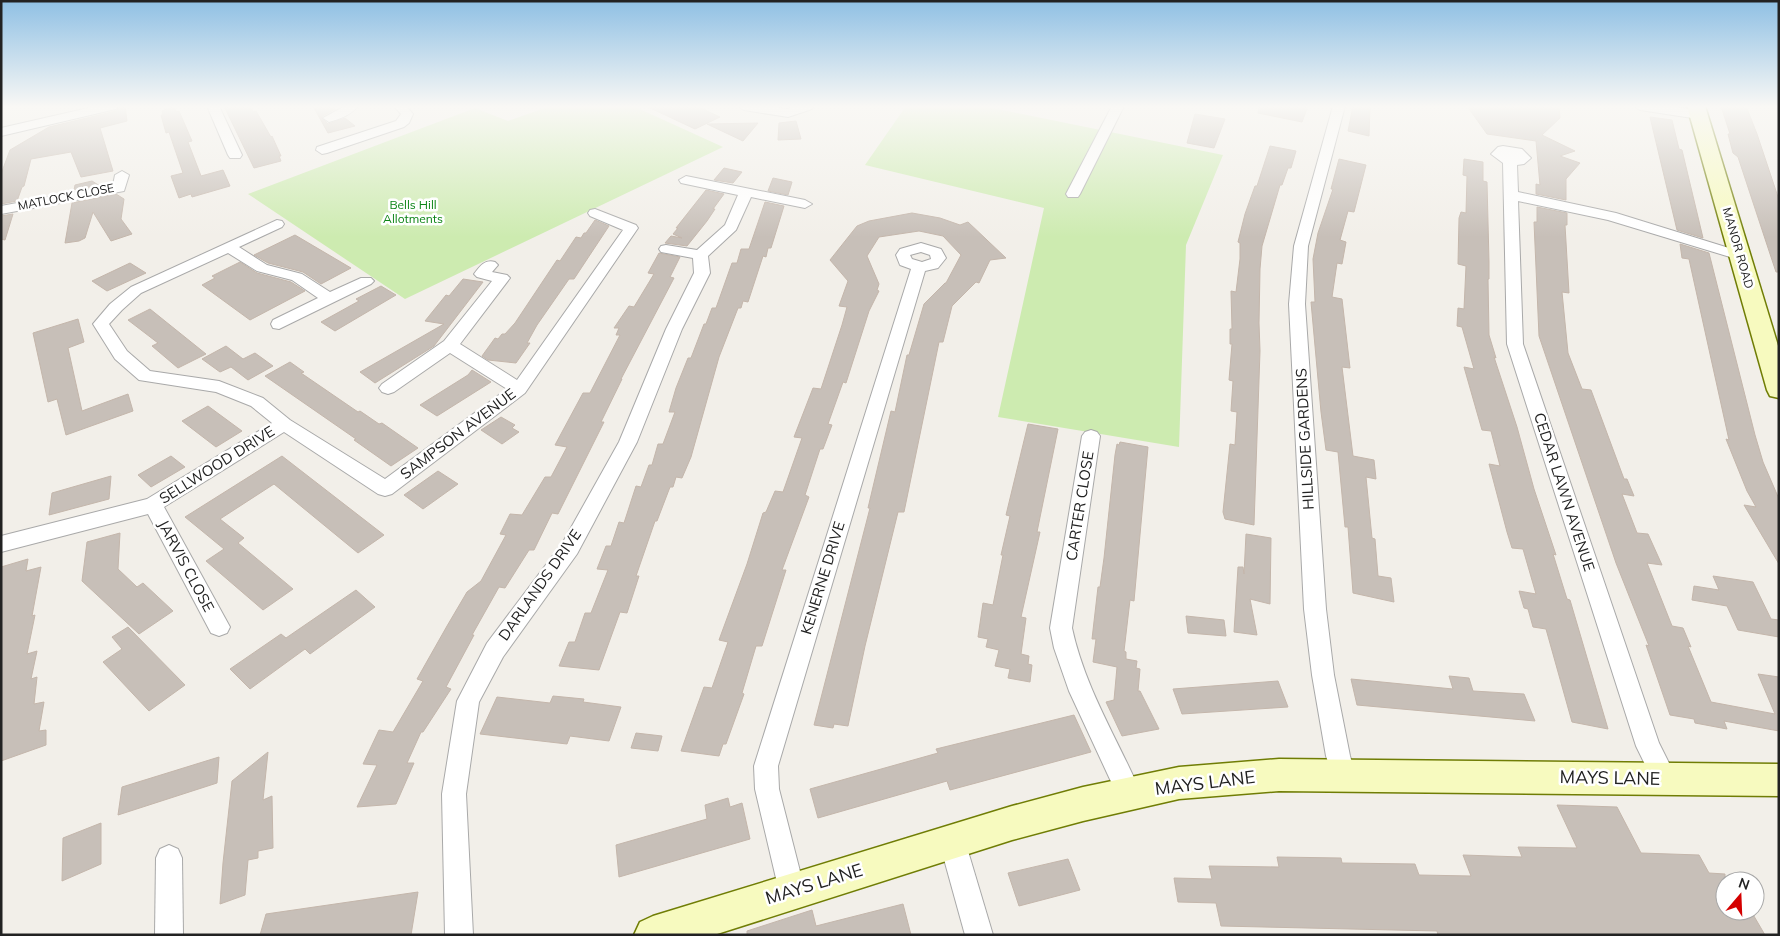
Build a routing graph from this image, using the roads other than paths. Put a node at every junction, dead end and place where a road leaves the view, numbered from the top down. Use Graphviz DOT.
graph roads {
  1 [pos="233,150"];
  2 [pos="1096,150"];
  3 [pos="1327,150"];
  4 [pos="1709,150"];
  5 [pos="235,155"];
  6 [pos="1510,161"];
  7 [pos="122,175"];
  8 [pos="686,180"];
  9 [pos="746,192"];
  10 [pos="1073,194"];
  11 [pos="1511,195"];
  12 [pos="805,204"];
  13 [pos="1,210"];
  14 [pos="595,213"];
  15 [pos="277,224"];
  16 [pos="229,247"];
  17 [pos="666,249"];
  18 [pos="700,255"];
  19 [pos="1740,256"];
  20 [pos="490,265"];
  21 [pos="918,267"];
  22 [pos="366,281"];
  23 [pos="330,298"];
  24 [pos="279,324"];
  25 [pos="450,345"];
  26 [pos="388,388"];
  27 [pos="519,389"];
  28 [pos="1779,390"];
  29 [pos="284,424"];
  30 [pos="1091,436"];
  31 [pos="153,505"];
  32 [pos="1,544"];
  33 [pos="1069,576"];
  34 [pos="219,627"];
  35 [pos="1344,775"];
  36 [pos="1665,779"];
  37 [pos="1779,780"];
  38 [pos="1129,793"];
  39 [pos="952,841"];
  40 [pos="169,858"];
  41 [pos="792,892"];
  42 [pos="169,935"];
  43 [pos="458,935"];
  44 [pos="653,935"];
  45 [pos="979,935"];
  1 -- 5 [label="street"];
  2 -- 10 [label="street"];
  3 -- 35 [label="street, HILLSIDE GARDENS"];
  4 -- 19 [label="street, MANOR ROAD"];
  6 -- 11 [label="street, CEDAR LAWN AVENUE"];
  7 -- 13 [label="street, MATLOCK CLOSE"];
  8 -- 9 [label="street"];
  9 -- 12 [label="street"];
  9 -- 18 [label="street"];
  11 -- 19 [label="street"];
  11 -- 36 [label="street, CEDAR LAWN AVENUE"];
  14 -- 27 [label="street, SAMPSON AVENUE"];
  15 -- 16 [label="street, SELLWOOD DRIVE"];
  16 -- 23 [label="street"];
  16 -- 29 [label="street, SELLWOOD DRIVE"];
  17 -- 18 [label="street"];
  18 -- 43 [label="street, DARLANDS DRIVE"];
  19 -- 28 [label="street, MANOR ROAD"];
  20 -- 25 [label="street"];
  21 -- 41 [label="street, KENERNE DRIVE"];
  22 -- 23 [label="street"];
  23 -- 24 [label="street"];
  25 -- 26 [label="street"];
  25 -- 27 [label="street"];
  27 -- 29 [label="street, SAMPSON AVENUE"];
  29 -- 31 [label="street, SELLWOOD DRIVE"];
  30 -- 33 [label="street, CARTER CLOSE"];
  31 -- 32 [label="street, SELLWOOD DRIVE"];
  31 -- 34 [label="street, JARVIS CLOSE"];
  33 -- 38 [label="street"];
  35 -- 36 [label="street, MAYS LANE"];
  35 -- 38 [label="street, MAYS LANE"];
  36 -- 37 [label="street, MAYS LANE"];
  38 -- 39 [label="street, MAYS LANE"];
  39 -- 41 [label="street, MAYS LANE"];
  39 -- 45 [label="street"];
  40 -- 42 [label="street"];
  41 -- 44 [label="street, MAYS LANE"];
}
